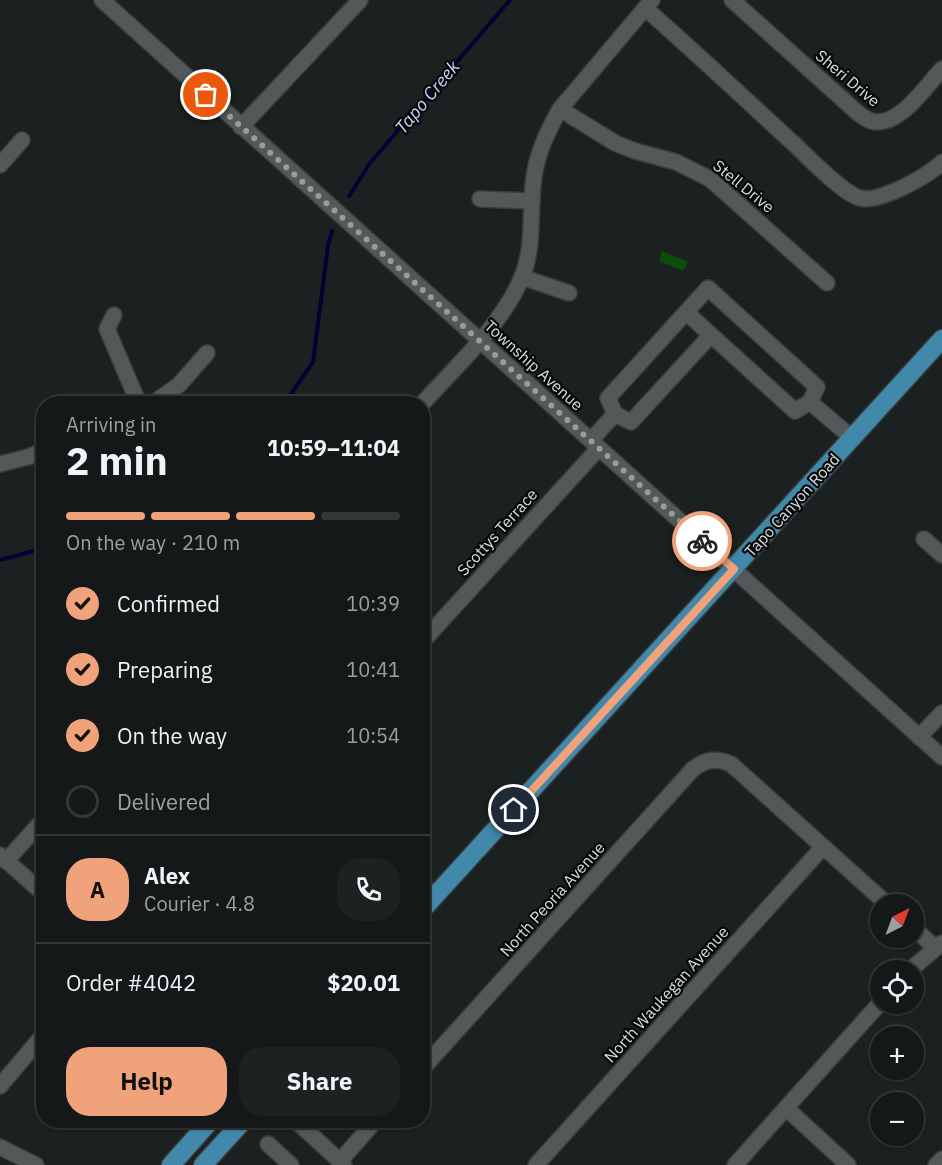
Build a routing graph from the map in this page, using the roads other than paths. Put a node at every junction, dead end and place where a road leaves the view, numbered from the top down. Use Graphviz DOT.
graph roads {
  1 [pos="102,0"];
  2 [pos="732,0"];
  3 [pos="354,2"];
  4 [pos="648,4"];
  5 [pos="942,69"];
  6 [pos="560,109"];
  7 [pos="241,127"];
  8 [pos="22,140"];
  9 [pos="942,162"];
  10 [pos="0,165"];
  11 [pos="480,199"];
  12 [pos="532,201"];
  13 [pos="522,277"];
  14 [pos="827,283"];
  15 [pos="569,293"];
  16 [pos="686,312"];
  17 [pos="114,315"];
  18 [pos="711,334"];
  19 [pos="942,339"];
  20 [pos="479,340"];
  21 [pos="207,353"];
  22 [pos="136,396"];
  23 [pos="164,396"];
  24 [pos="429,396"];
  25 [pos="810,402"];
  26 [pos="615,414"];
  27 [pos="852,438"];
  28 [pos="595,444"];
  29 [pos="36,454"];
  30 [pos="0,464"];
  31 [pos="924,539"];
  32 [pos="942,555"];
  33 [pos="734,569"];
  34 [pos="430,633"];
  35 [pos="942,713"];
  36 [pos="920,737"];
  37 [pos="942,757"];
  38 [pos="36,827"];
  39 [pos="824,846"];
  40 [pos="3,858"];
  41 [pos="36,887"];
  42 [pos="430,894"];
  43 [pos="876,894"];
  44 [pos="924,935"];
  45 [pos="938,945"];
  46 [pos="921,960"];
  47 [pos="870,1014"];
  48 [pos="36,1043"];
  49 [pos="430,1060"];
  50 [pos="0,1086"];
  51 [pos="786,1108"];
  52 [pos="204,1128"];
  53 [pos="237,1128"];
  54 [pos="304,1128"];
  55 [pos="370,1128"];
  56 [pos="268,1144"];
  57 [pos="0,1147"];
  58 [pos="942,1159"];
  59 [pos="342,1163"];
  60 [pos="36,1165"];
  61 [pos="171,1165"];
  62 [pos="203,1165"];
  63 [pos="291,1165"];
  64 [pos="536,1165"];
  65 [pos="735,1165"];
  66 [pos="848,1165"];
  67 [pos="936,1165"];
  1 -- 7 [label="street, Township Avenue"];
  2 -- 5 [label="street, Sheri Drive"];
  3 -- 7 [label="street"];
  4 -- 6 [label="street"];
  4 -- 9 [label="street"];
  6 -- 12 [label="street"];
  6 -- 14 [label="street, Stell Drive"];
  7 -- 20 [label="street, Township Avenue"];
  8 -- 10 [label="street"];
  11 -- 12 [label="street"];
  12 -- 13 [label="street"];
  13 -- 15 [label="street"];
  13 -- 20 [label="street"];
  16 -- 18 [label="street"];
  16 -- 25 [label="street"];
  16 -- 26 [label="street"];
  17 -- 22 [label="street"];
  18 -- 25 [label="street"];
  18 -- 26 [label="street"];
  19 -- 27 [label="main road, Tapo Canyon Road"];
  20 -- 24 [label="street"];
  20 -- 28 [label="street, Township Avenue"];
  21 -- 23 [label="street"];
  25 -- 27 [label="street"];
  26 -- 28 [label="street, Scottys Terrace"];
  27 -- 33 [label="main road, Tapo Canyon Road"];
  28 -- 33 [label="street, Township Avenue"];
  28 -- 34 [label="street, Scottys Terrace"];
  29 -- 30 [label="street"];
  31 -- 32 [label="street"];
  33 -- 36 [label="street, Township Avenue"];
  33 -- 42 [label="main road, Tapo Canyon Road"];
  35 -- 36 [label="street"];
  36 -- 37 [label="street, Township Avenue"];
  38 -- 40 [label="street"];
  39 -- 43 [label="street"];
  39 -- 49 [label="street, North Peoria Avenue"];
  39 -- 64 [label="street, North Waukegan Avenue"];
  40 -- 41 [label="street"];
  44 -- 45 [label="street"];
  45 -- 46 [label="street"];
  47 -- 51 [label="street"];
  48 -- 50 [label="street"];
  51 -- 65 [label="street"];
  51 -- 66 [label="street"];
  52 -- 61 [label="main road"];
  53 -- 62 [label="main road"];
  54 -- 59 [label="street"];
  55 -- 59 [label="street"];
  56 -- 63 [label="street"];
  57 -- 60 [label="street"];
  58 -- 67 [label="street"];
}
